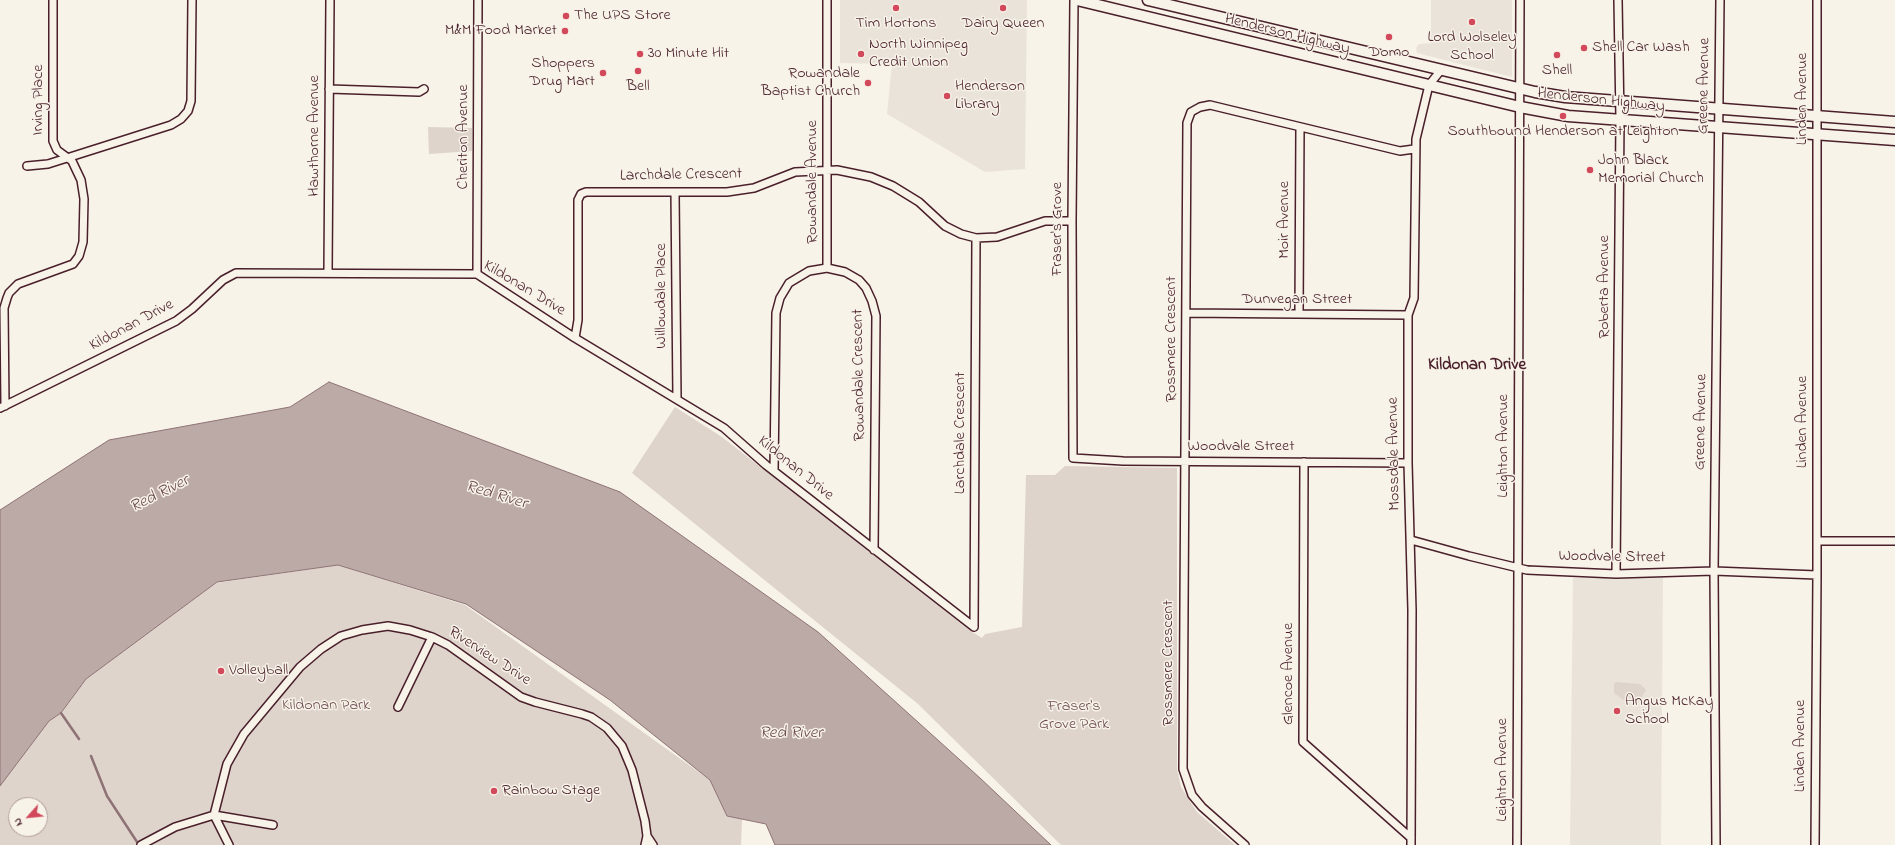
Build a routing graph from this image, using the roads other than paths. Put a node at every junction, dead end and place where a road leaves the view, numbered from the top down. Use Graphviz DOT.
graph roads {
  1 [pos="53,0"];
  2 [pos="192,0"];
  3 [pos="330,0"];
  4 [pos="478,0"];
  5 [pos="827,0"];
  6 [pos="1075,0"];
  7 [pos="1148,0"];
  8 [pos="1520,0"];
  9 [pos="1618,0"];
  10 [pos="1720,0"];
  11 [pos="1817,0"];
  12 [pos="1253,25"];
  13 [pos="1250,41"];
  14 [pos="1350,48"];
  15 [pos="1346,65"];
  16 [pos="1441,70"];
  17 [pos="1429,85"];
  18 [pos="329,89"];
  19 [pos="424,89"];
  20 [pos="1520,89"];
  21 [pos="1620,101"];
  22 [pos="1520,107"];
  23 [pos="1718,109"];
  24 [pos="1818,116"];
  25 [pos="1620,119"];
  26 [pos="1895,122"];
  27 [pos="1718,126"];
  28 [pos="1300,127"];
  29 [pos="1818,134"];
  30 [pos="1895,140"];
  31 [pos="1414,149"];
  32 [pos="68,157"];
  33 [pos="28,166"];
  34 [pos="826,170"];
  35 [pos="675,192"];
  36 [pos="1072,221"];
  37 [pos="976,238"];
  38 [pos="827,268"];
  39 [pos="328,272"];
  40 [pos="477,274"];
  41 [pos="1186,313"];
  42 [pos="1299,314"];
  43 [pos="1408,315"];
  44 [pos="575,338"];
  45 [pos="677,399"];
  46 [pos="2,407"];
  47 [pos="1073,458"];
  48 [pos="1184,461"];
  49 [pos="1304,462"];
  50 [pos="1408,463"];
  51 [pos="774,471"];
  52 [pos="1411,540"];
  53 [pos="1895,540"];
  54 [pos="1817,541"];
  55 [pos="874,550"];
  56 [pos="1517,568"];
  57 [pos="1714,571"];
  58 [pos="1616,574"];
  59 [pos="1817,575"];
  60 [pos="974,627"];
  61 [pos="432,637"];
  62 [pos="398,707"];
  63 [pos="214,815"];
  64 [pos="273,825"];
  65 [pos="647,836"];
  66 [pos="1411,841"];
  67 [pos="141,845"];
  68 [pos="229,845"];
  69 [pos="645,845"];
  70 [pos="653,845"];
  71 [pos="1245,845"];
  72 [pos="1516,845"];
  73 [pos="1716,845"];
  74 [pos="1814,845"];
  1 -- 32 [label="street, Irving Place"];
  2 -- 32 [label="street"];
  3 -- 18 [label="street, Hawthorne Avenue"];
  4 -- 40 [label="street, Cheriton Avenue"];
  5 -- 34 [label="street, Rowandale Avenue"];
  6 -- 13 [label="main road, Henderson Highway"];
  6 -- 36 [label="street, Fraser's Grove"];
  7 -- 12 [label="main road, Henderson Highway"];
  8 -- 20 [label="street, Leighton Avenue"];
  9 -- 21 [label="street, Roberta Avenue"];
  10 -- 23 [label="street, Greene Avenue"];
  11 -- 24 [label="street, Linden Avenue"];
  12 -- 13 [label="main road"];
  12 -- 14 [label="main road, Henderson Highway"];
  13 -- 15 [label="main road, Henderson Highway"];
  14 -- 15 [label="main road"];
  14 -- 16 [label="main road, Henderson Highway"];
  15 -- 17 [label="main road, Henderson Highway"];
  16 -- 17 [label="street, Mossdale Avenue"];
  16 -- 20 [label="main road, Henderson Highway"];
  17 -- 22 [label="main road, Henderson Highway"];
  17 -- 31 [label="street, Mossdale Avenue"];
  18 -- 19 [label="street"];
  18 -- 39 [label="street, Hawthorne Avenue"];
  20 -- 21 [label="main road, Henderson Highway"];
  20 -- 22 [label="street, Leighton Avenue"];
  21 -- 23 [label="main road, Henderson Highway"];
  21 -- 25 [label="street, Roberta Avenue"];
  22 -- 25 [label="main road, Henderson Highway"];
  22 -- 56 [label="street, Leighton Avenue"];
  23 -- 24 [label="main road, Henderson Highway"];
  23 -- 27 [label="street, Greene Avenue"];
  24 -- 26 [label="main road, Henderson Highway"];
  24 -- 29 [label="street, Linden Avenue"];
  25 -- 27 [label="main road, Henderson Highway"];
  25 -- 58 [label="street, Roberta Avenue"];
  27 -- 29 [label="main road, Henderson Highway"];
  27 -- 57 [label="street, Greene Avenue"];
  28 -- 31 [label="street, Rossmere Crescent"];
  28 -- 41 [label="street, Rossmere Crescent"];
  28 -- 42 [label="street, Moir Avenue"];
  29 -- 30 [label="main road, Henderson Highway"];
  29 -- 54 [label="street, Linden Avenue"];
  31 -- 43 [label="street, Mossdale Avenue"];
  32 -- 33 [label="street"];
  32 -- 46 [label="street, Irving Place"];
  34 -- 35 [label="street, Larchdale Crescent"];
  34 -- 37 [label="street, Larchdale Crescent"];
  34 -- 38 [label="street, Rowandale Avenue"];
  35 -- 44 [label="street, Larchdale Crescent"];
  35 -- 45 [label="street, Willowdale Place"];
  36 -- 37 [label="street, Larchdale Crescent"];
  36 -- 47 [label="street, Fraser's Grove"];
  37 -- 60 [label="street, Larchdale Crescent"];
  38 -- 51 [label="street, Rowandale Crescent"];
  38 -- 55 [label="street, Rowandale Crescent"];
  39 -- 40 [label="street, Kildonan Drive"];
  39 -- 46 [label="street, Kildonan Drive"];
  40 -- 44 [label="street, Kildonan Drive"];
  41 -- 42 [label="street, Dunvegan Street"];
  41 -- 48 [label="street, Rossmere Crescent"];
  42 -- 43 [label="street, Dunvegan Street"];
  43 -- 50 [label="street, Mossdale Avenue"];
  44 -- 45 [label="street, Kildonan Drive"];
  45 -- 51 [label="street, Kildonan Drive"];
  47 -- 48 [label="street, Woodvale Street"];
  48 -- 49 [label="street, Woodvale Street"];
  48 -- 71 [label="street, Rossmere Crescent"];
  49 -- 50 [label="street, Woodvale Street"];
  49 -- 66 [label="street, Glencoe Avenue"];
  50 -- 52 [label="street, Mossdale Avenue"];
  51 -- 55 [label="street, Kildonan Drive"];
  52 -- 56 [label="street, Woodvale Street"];
  52 -- 66 [label="street, Mossdale Avenue"];
  53 -- 54 [label="street"];
  54 -- 59 [label="street, Linden Avenue"];
  55 -- 60 [label="street, Kildonan Drive"];
  56 -- 58 [label="street, Woodvale Street"];
  56 -- 72 [label="street, Leighton Avenue"];
  57 -- 58 [label="street, Woodvale Street"];
  57 -- 59 [label="street, Woodvale Street"];
  57 -- 73 [label="street, Greene Avenue"];
  59 -- 74 [label="street, Linden Avenue"];
  61 -- 62 [label="street"];
  61 -- 63 [label="street, Riverview Drive"];
  61 -- 65 [label="street, Riverview Drive"];
  63 -- 64 [label="street"];
  63 -- 67 [label="street"];
  63 -- 68 [label="street"];
  65 -- 69 [label="street"];
  65 -- 70 [label="street"];
}
